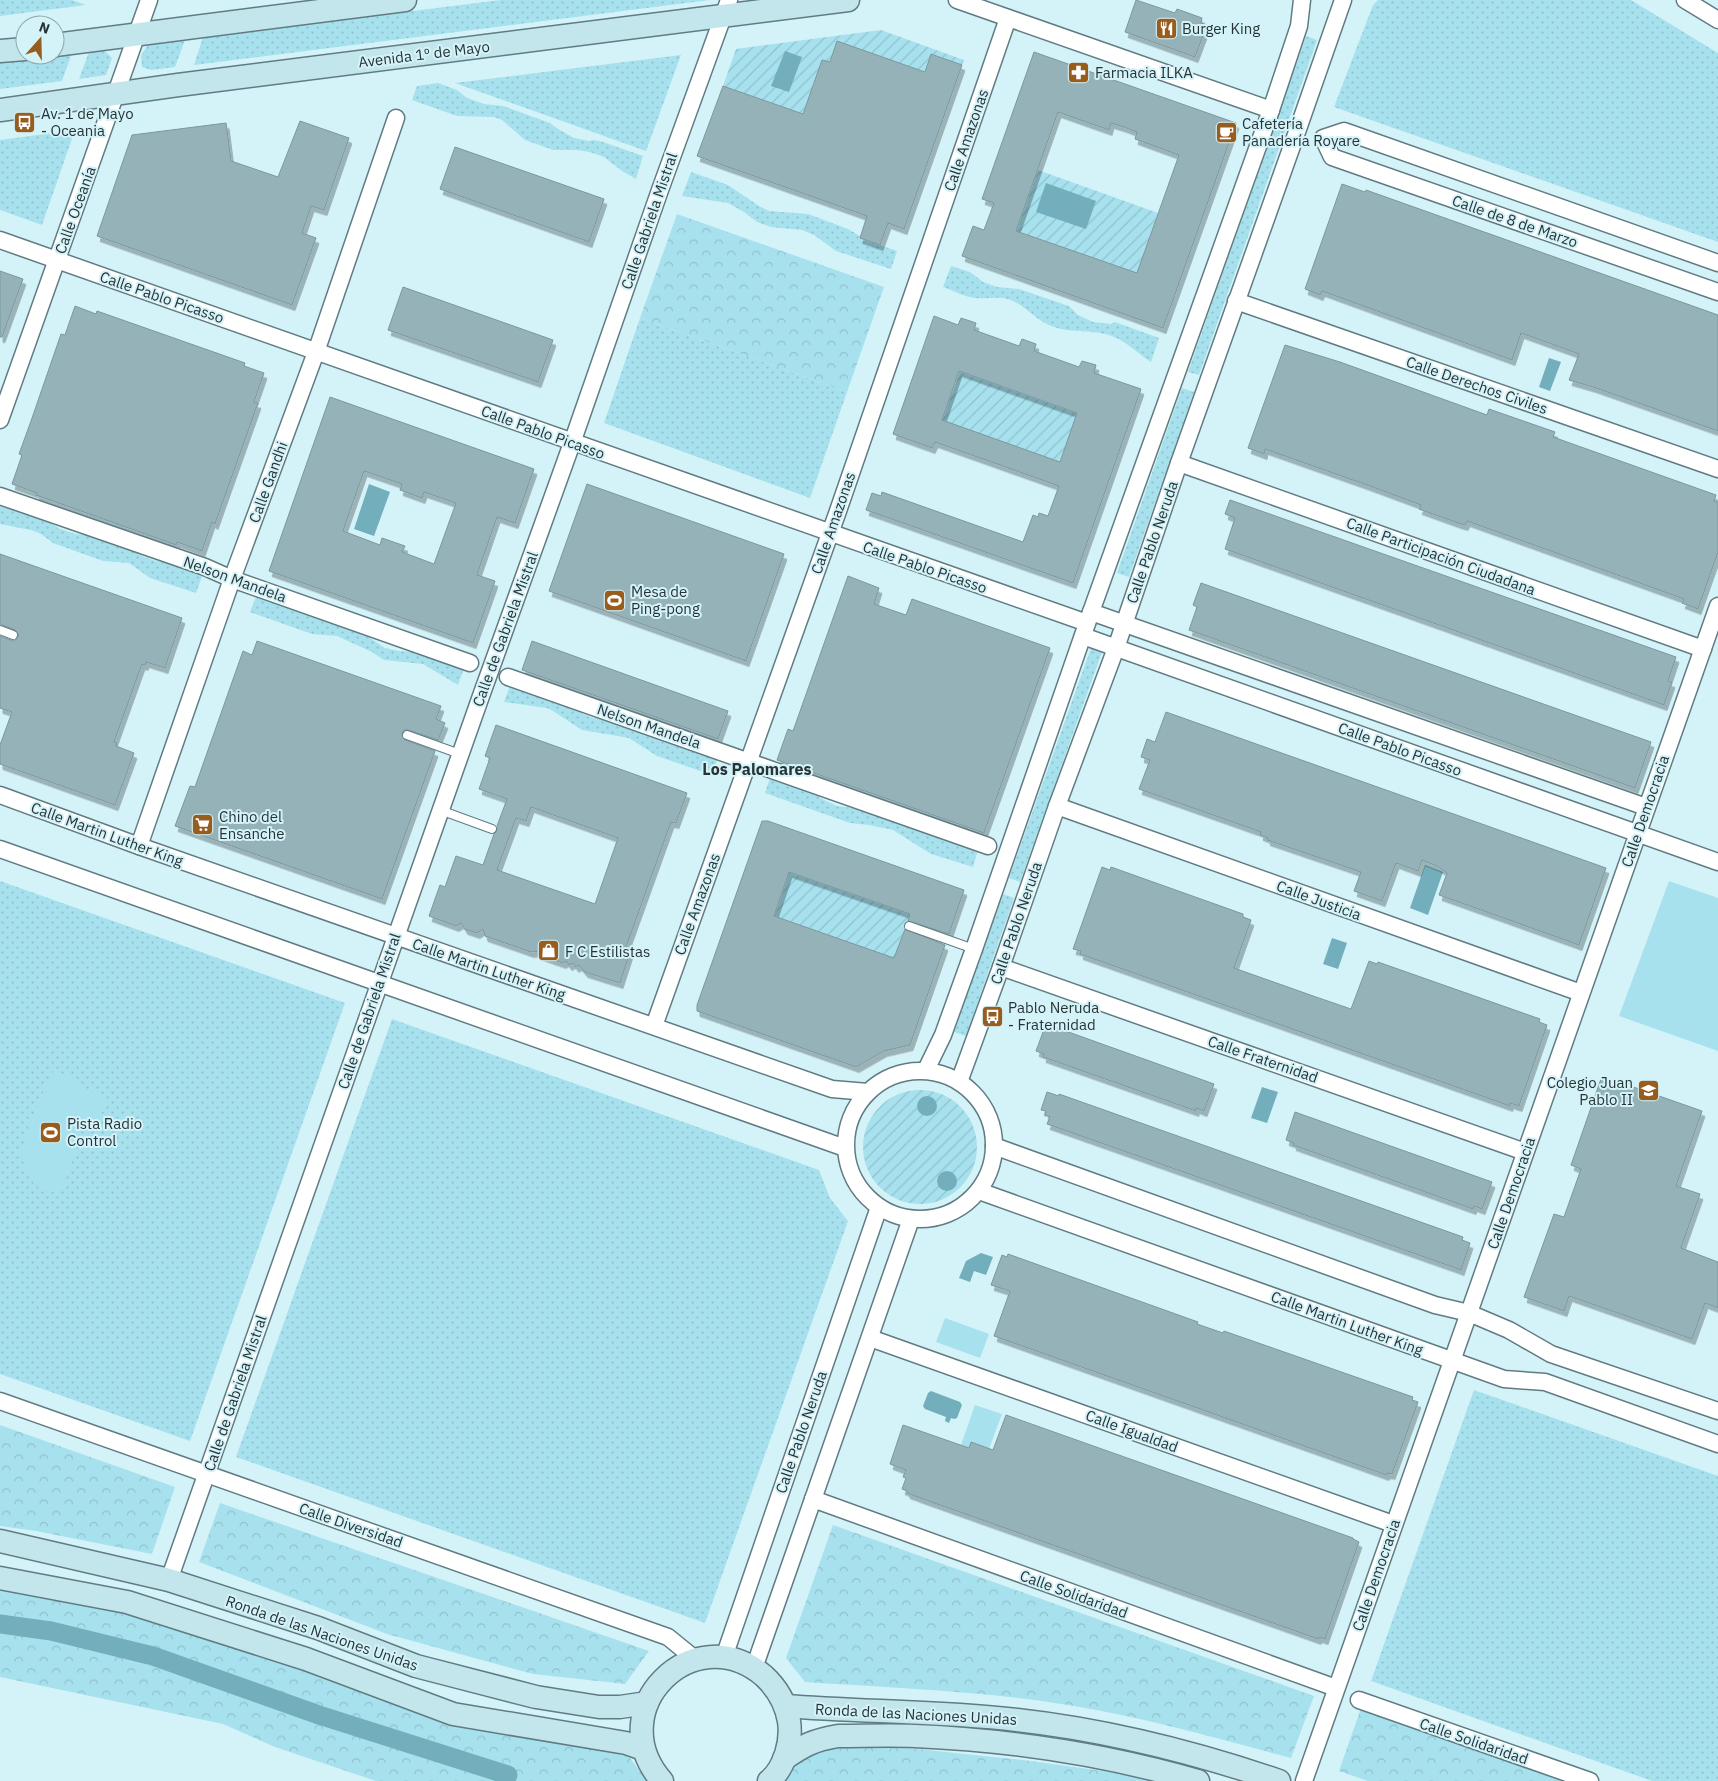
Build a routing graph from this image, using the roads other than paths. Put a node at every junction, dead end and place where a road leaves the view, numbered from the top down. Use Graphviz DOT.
graph roads {
  1 [pos="405,0"];
  2 [pos="848,0"];
  3 [pos="958,0"];
  4 [pos="1302,0"];
  5 [pos="1343,0"];
  6 [pos="1685,0"];
  7 [pos="146,1"];
  8 [pos="726,8"];
  9 [pos="1008,18"];
  10 [pos="1718,20"];
  11 [pos="137,35"];
  12 [pos="65,44"];
  13 [pos="15,50"];
  14 [pos="0,51"];
  15 [pos="116,93"];
  16 [pos="0,110"];
  17 [pos="1271,110"];
  18 [pos="396,118"];
  19 [pos="1298,129"];
  20 [pos="1323,138"];
  21 [pos="0,240"];
  22 [pos="57,260"];
  23 [pos="1718,263"];
  24 [pos="1718,292"];
  25 [pos="1236,301"];
  26 [pos="316,352"];
  27 [pos="0,420"];
  28 [pos="572,443"];
  29 [pos="1179,463"];
  30 [pos="1718,469"];
  31 [pos="0,496"];
  32 [pos="830,533"];
  33 [pos="232,579"];
  34 [pos="1718,606"];
  35 [pos="1087,624"];
  36 [pos="1124,625"];
  37 [pos="0,630"];
  38 [pos="13,635"];
  39 [pos="1116,648"];
  40 [pos="1703,649"];
  41 [pos="470,663"];
  42 [pos="508,676"];
  43 [pos="407,736"];
  44 [pos="460,754"];
  45 [pos="749,762"];
  46 [pos="0,795"];
  47 [pos="1057,806"];
  48 [pos="1646,807"];
  49 [pos="440,810"];
  50 [pos="492,829"];
  51 [pos="1637,834"];
  52 [pos="139,846"];
  53 [pos="988,846"];
  54 [pos="0,849"];
  55 [pos="1718,862"];
  56 [pos="909,926"];
  57 [pos="396,936"];
  58 [pos="974,949"];
  59 [pos="1002,967"];
  60 [pos="379,983"];
  61 [pos="1581,993"];
  62 [pos="654,1026"];
  63 [pos="926,1070"];
  64 [pos="959,1082"];
  65 [pos="868,1092"];
  66 [pos="994,1146"];
  67 [pos="845,1148"];
  68 [pos="1525,1152"];
  69 [pos="979,1191"];
  70 [pos="879,1207"];
  71 [pos="911,1219"];
  72 [pos="1469,1313"];
  73 [pos="870,1338"];
  74 [pos="1452,1360"];
  75 [pos="0,1401"];
  76 [pos="1718,1411"];
  77 [pos="1718,1444"];
  78 [pos="206,1474"];
  79 [pos="813,1500"];
  80 [pos="1393,1524"];
  81 [pos="0,1541"];
  82 [pos="0,1578"];
  83 [pos="169,1580"];
  84 [pos="724,1657"];
  85 [pos="695,1660"];
  86 [pos="754,1668"];
  87 [pos="1336,1688"];
  88 [pos="1359,1700"];
  89 [pos="647,1703"];
  90 [pos="785,1706"];
  91 [pos="643,1748"];
  92 [pos="784,1759"];
  93 [pos="662,1781"];
  94 [pos="769,1781"];
  95 [pos="1198,1781"];
  96 [pos="1279,1781"];
  97 [pos="1304,1781"];
  98 [pos="1590,1781"];
  1 -- 11 [label="street"];
  2 -- 8 [label="street, Avenida 1º de Mayo"];
  3 -- 9 [label="street"];
  4 -- 17 [label="street, Calle Pablo Neruda"];
  5 -- 19 [label="street, Calle Pablo Neruda"];
  6 -- 10 [label="street"];
  7 -- 11 [label="street, Calle Oceanía"];
  8 -- 15 [label="street, Avenida 1º de Mayo"];
  8 -- 28 [label="street, Calle Gabriela Mistral"];
  9 -- 17 [label="street"];
  9 -- 32 [label="street, Calle Amazonas"];
  11 -- 12 [label="street"];
  11 -- 15 [label="street, Calle Oceanía"];
  13 -- 14 [label="street"];
  15 -- 16 [label="street, Avenida 1º de Mayo"];
  15 -- 22 [label="street, Calle Oceanía"];
  17 -- 35 [label="street, Calle Pablo Neruda"];
  18 -- 26 [label="street, Calle Gandhi"];
  19 -- 20 [label="street"];
  19 -- 25 [label="street, Calle Pablo Neruda"];
  20 -- 23 [label="street, Calle de 8 de Marzo"];
  20 -- 24 [label="street, Calle de 8 de Marzo"];
  21 -- 22 [label="street, Calle Pablo Picasso"];
  22 -- 26 [label="street, Calle Pablo Picasso"];
  22 -- 27 [label="street, Calle Oceanía"];
  25 -- 29 [label="street, Calle Pablo Neruda"];
  25 -- 30 [label="street, Calle Derechos Civiles"];
  26 -- 28 [label="street, Calle Pablo Picasso"];
  26 -- 33 [label="street, Calle Gandhi"];
  28 -- 32 [label="street, Calle Pablo Picasso"];
  28 -- 44 [label="street, Calle de Gabriela Mistral"];
  29 -- 36 [label="street, Calle Pablo Neruda"];
  29 -- 40 [label="street, Calle Participación Ciudadana"];
  31 -- 33 [label="street, Nelson Mandela"];
  32 -- 35 [label="street, Calle Pablo Picasso"];
  32 -- 45 [label="street, Calle Amazonas"];
  33 -- 41 [label="street, Nelson Mandela"];
  33 -- 52 [label="street, Calle Gandhi"];
  34 -- 40 [label="street, Calle Democracia"];
  35 -- 36 [label="street, Calle Pablo Picasso"];
  35 -- 39 [label="street, Calle Pablo Picasso"];
  35 -- 58 [label="street, Calle Pablo Neruda"];
  36 -- 39 [label="street, Calle Pablo Neruda"];
  36 -- 48 [label="street, Calle Pablo Picasso"];
  37 -- 38 [label="lane"];
  39 -- 47 [label="street, Calle Pablo Neruda"];
  39 -- 51 [label="street, Calle Pablo Picasso"];
  40 -- 48 [label="street, Calle Democracia"];
  42 -- 45 [label="street, Nelson Mandela"];
  43 -- 44 [label="lane"];
  44 -- 49 [label="street, Calle de Gabriela Mistral"];
  45 -- 53 [label="street, Nelson Mandela"];
  45 -- 62 [label="street, Calle Amazonas"];
  46 -- 52 [label="street, Calle Martin Luther King"];
  47 -- 59 [label="street, Calle Pablo Neruda"];
  47 -- 61 [label="street, Calle Justicia"];
  48 -- 51 [label="street, Calle Democracia"];
  49 -- 50 [label="lane"];
  49 -- 57 [label="street, Calle de Gabriela Mistral"];
  51 -- 55 [label="street, Calle Pablo Picasso"];
  51 -- 61 [label="street, Calle Democracia"];
  52 -- 57 [label="street, Calle Martin Luther King"];
  54 -- 60 [label="street"];
  56 -- 58 [label="lane"];
  57 -- 60 [label="street, Calle de Gabriela Mistral"];
  57 -- 62 [label="street, Calle Martin Luther King"];
  58 -- 63 [label="street, Calle Pablo Neruda"];
  59 -- 64 [label="street, Calle Pablo Neruda"];
  59 -- 68 [label="street, Calle Fraternidad"];
  60 -- 67 [label="street"];
  60 -- 78 [label="street, Calle de Gabriela Mistral"];
  61 -- 68 [label="street, Calle Democracia"];
  62 -- 65 [label="street, Calle Martin Luther King"];
  63 -- 64 [label="street"];
  63 -- 65 [label="street"];
  64 -- 66 [label="street"];
  65 -- 67 [label="street"];
  66 -- 69 [label="street"];
  66 -- 72 [label="street"];
  67 -- 70 [label="street"];
  68 -- 72 [label="street, Calle Democracia"];
  69 -- 71 [label="street"];
  69 -- 74 [label="street, Calle Martin Luther King"];
  70 -- 71 [label="street"];
  70 -- 84 [label="street, Calle Pablo Neruda"];
  71 -- 73 [label="street"];
  72 -- 74 [label="street, Calle Democracia"];
  72 -- 76 [label="street"];
  73 -- 79 [label="street"];
  73 -- 80 [label="street, Calle Igualdad"];
  74 -- 77 [label="street, Calle Martin Luther King"];
  74 -- 80 [label="street, Calle Democracia"];
  75 -- 78 [label="street, Calle Diversidad"];
  78 -- 83 [label="street, Calle de Gabriela Mistral"];
  78 -- 85 [label="street, Calle Diversidad"];
  79 -- 86 [label="street"];
  79 -- 87 [label="street, Calle Solidaridad"];
  80 -- 87 [label="street, Calle Democracia"];
  81 -- 83 [label="street, Ronda de las Naciones Unidas"];
  82 -- 91 [label="street, Ronda de las Naciones Unidas"];
  83 -- 89 [label="street, Ronda de las Naciones Unidas"];
  84 -- 85 [label="street, Ronda de las Naciones Unidas"];
  84 -- 86 [label="street, Ronda de las Naciones Unidas"];
  85 -- 89 [label="street, Ronda de las Naciones Unidas"];
  86 -- 90 [label="street, Ronda de las Naciones Unidas"];
  87 -- 97 [label="street, Calle Democracia"];
  88 -- 98 [label="street, Calle Solidaridad"];
  89 -- 91 [label="street, Ronda de las Naciones Unidas"];
  90 -- 92 [label="street, Ronda de las Naciones Unidas"];
  90 -- 96 [label="street, Ronda de las Naciones Unidas"];
  91 -- 93 [label="street, Ronda de las Naciones Unidas"];
  92 -- 94 [label="street, Ronda de las Naciones Unidas"];
  92 -- 95 [label="street, Ronda de las Naciones Unidas"];
}
